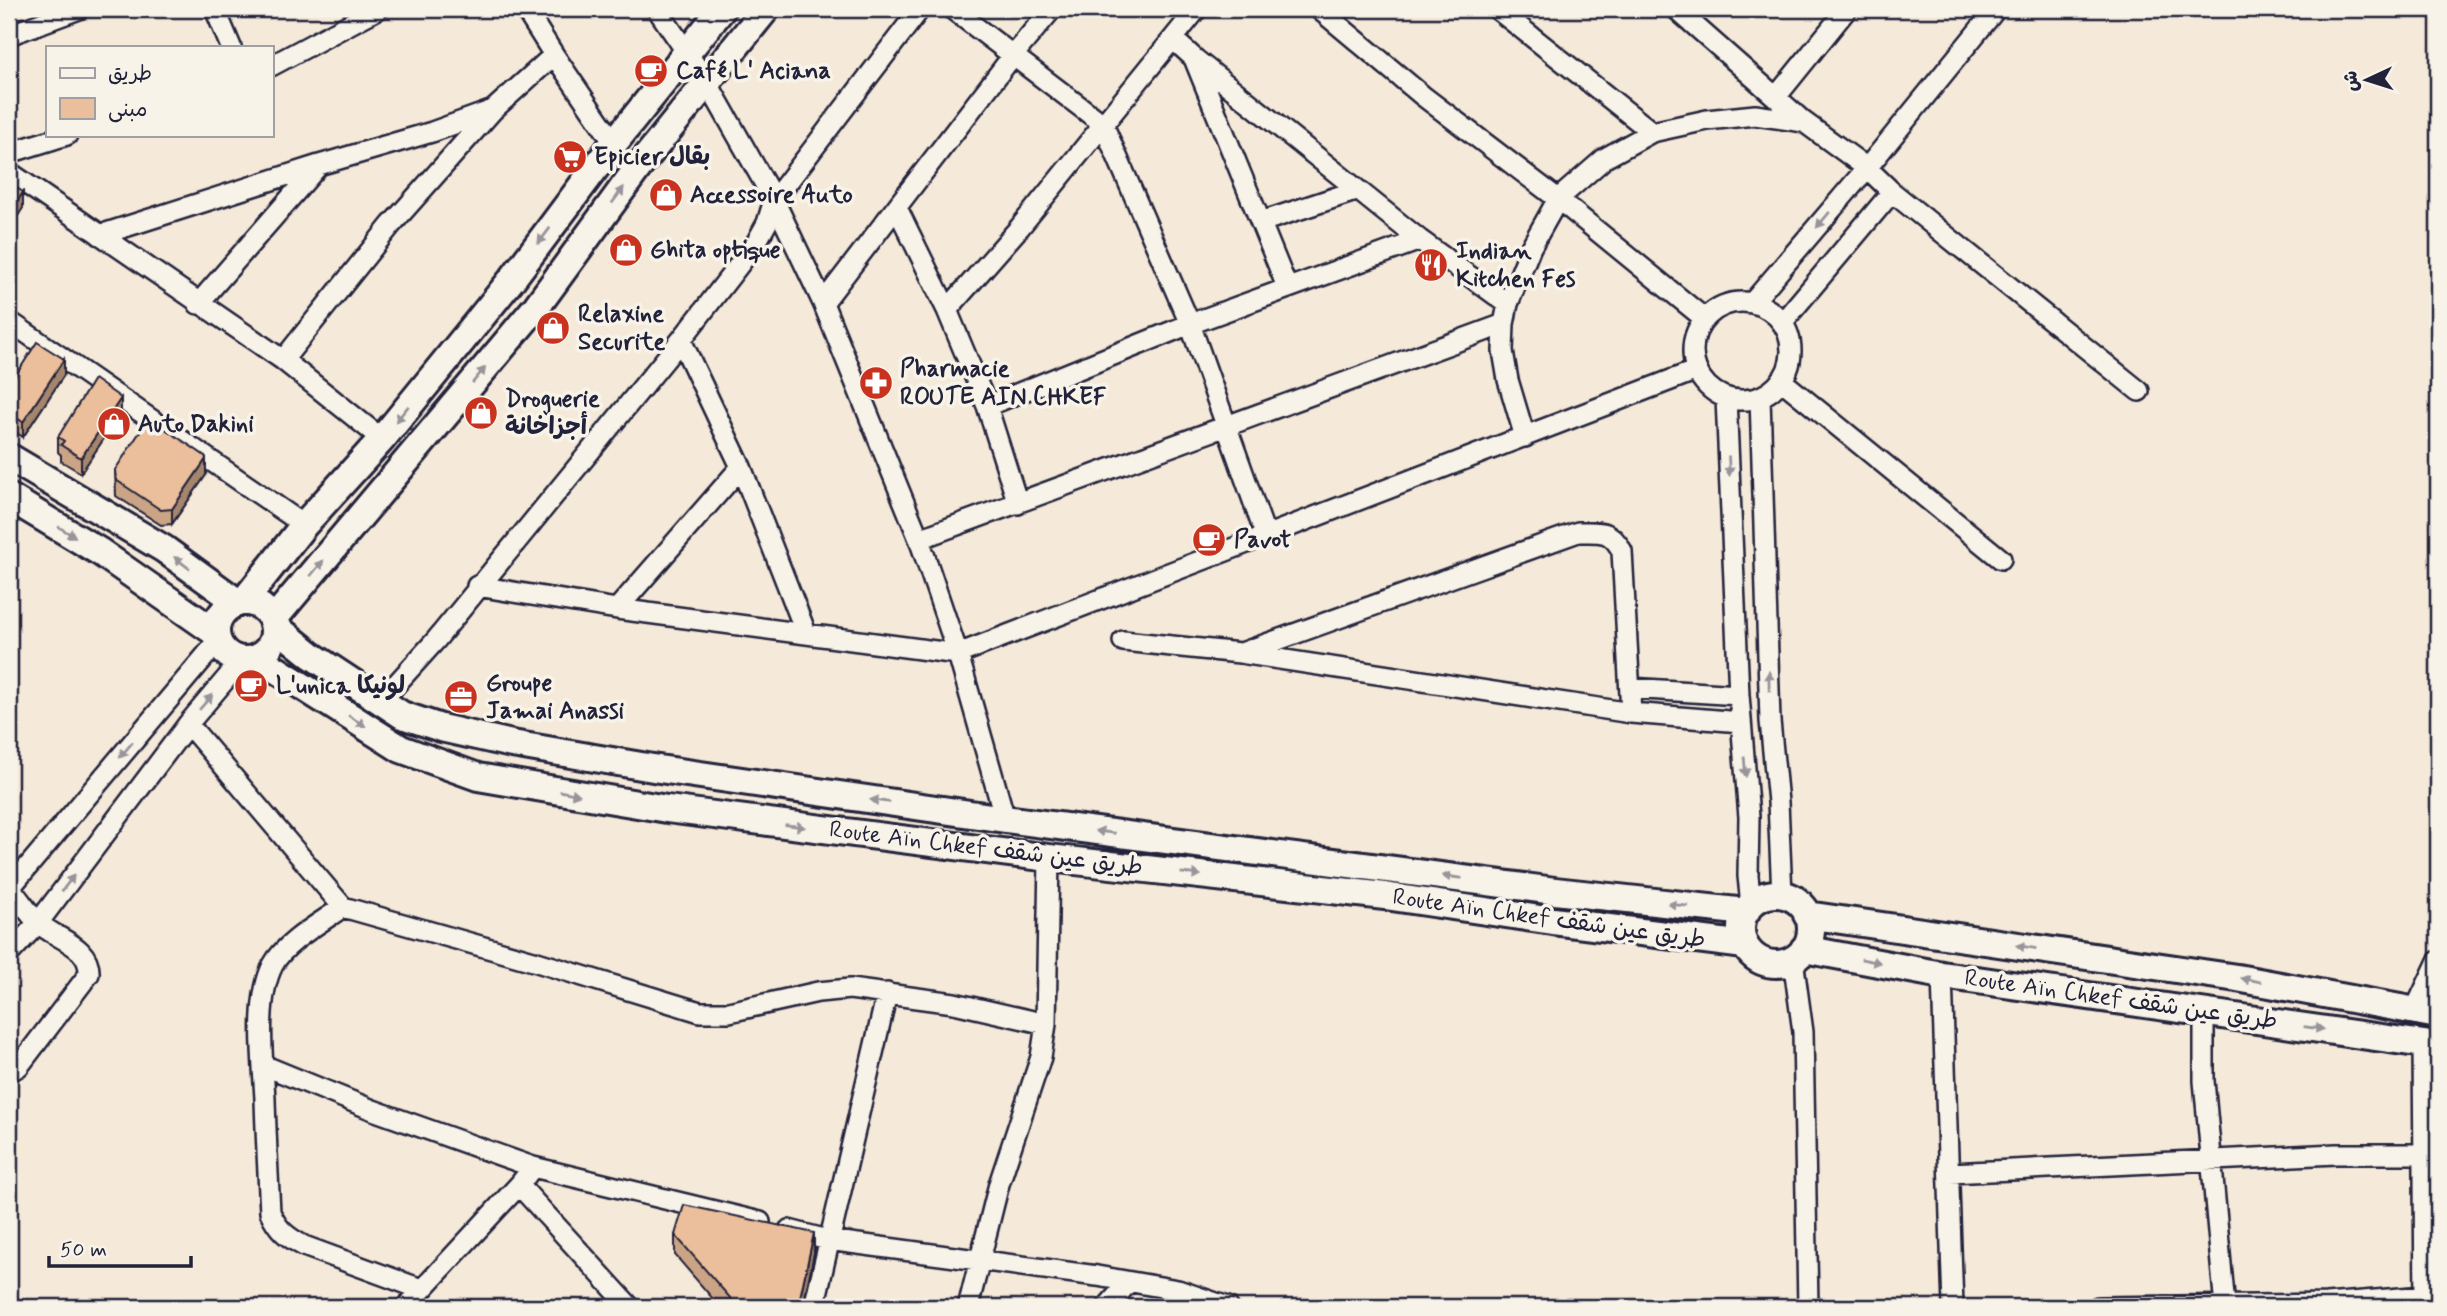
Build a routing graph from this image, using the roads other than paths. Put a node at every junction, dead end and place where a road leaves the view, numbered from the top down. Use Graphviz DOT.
graph roads {
  1 [pos="79,9"];
  2 [pos="215,9"];
  3 [pos="378,9"];
  4 [pos="526,9"];
  5 [pos="657,9"];
  6 [pos="722,9"];
  7 [pos="766,9"];
  8 [pos="920,9"];
  9 [pos="952,9"];
  10 [pos="1052,9"];
  11 [pos="1197,9"];
  12 [pos="1319,9"];
  13 [pos="1497,9"];
  14 [pos="1676,9"];
  15 [pos="1847,9"];
  16 [pos="1996,9"];
  17 [pos="1699,16"];
  18 [pos="9,35"];
  19 [pos="1173,39"];
  20 [pos="231,46"];
  21 [pos="687,52"];
  22 [pos="1014,54"];
  23 [pos="554,55"];
  24 [pos="1195,60"];
  25 [pos="273,65"];
  26 [pos="707,82"];
  27 [pos="1776,97"];
  28 [pos="493,110"];
  29 [pos="1804,122"];
  30 [pos="1103,124"];
  31 [pos="1652,132"];
  32 [pos="64,136"];
  33 [pos="614,143"];
  34 [pos="9,153"];
  35 [pos="319,165"];
  36 [pos="1867,168"];
  37 [pos="9,172"];
  38 [pos="1358,190"];
  39 [pos="1892,192"];
  40 [pos="774,200"];
  41 [pos="1558,200"];
  42 [pos="897,208"];
  43 [pos="1261,222"];
  44 [pos="100,236"];
  45 [pos="1420,240"];
  46 [pos="1287,287"];
  47 [pos="823,303"];
  48 [pos="1752,303"];
  49 [pos="198,304"];
  50 [pos="1508,304"];
  51 [pos="947,310"];
  52 [pos="1705,319"];
  53 [pos="9,321"];
  54 [pos="1782,323"];
  55 [pos="1190,324"];
  56 [pos="1504,324"];
  57 [pos="681,340"];
  58 [pos="283,360"];
  59 [pos="1697,370"];
  60 [pos="1781,380"];
  61 [pos="2139,391"];
  62 [pos="1760,397"];
  63 [pos="1726,398"];
  64 [pos="987,406"];
  65 [pos="1226,428"];
  66 [pos="1525,437"];
  67 [pos="382,439"];
  68 [pos="9,457"];
  69 [pos="741,467"];
  70 [pos="12,504"];
  71 [pos="1018,504"];
  72 [pos="304,525"];
  73 [pos="1265,534"];
  74 [pos="919,539"];
  75 [pos="2001,559"];
  76 [pos="477,586"];
  77 [pos="241,602"];
  78 [pos="617,609"];
  79 [pos="274,623"];
  80 [pos="806,632"];
  81 [pos="217,637"];
  82 [pos="1124,641"];
  83 [pos="1240,653"];
  84 [pos="958,654"];
  85 [pos="250,659"];
  86 [pos="1630,688"];
  87 [pos="1740,695"];
  88 [pos="381,701"];
  89 [pos="1631,713"];
  90 [pos="1741,722"];
  91 [pos="188,724"];
  92 [pos="1005,819"];
  93 [pos="1049,858"];
  94 [pos="9,888"];
  95 [pos="1782,895"];
  96 [pos="343,907"];
  97 [pos="1749,909"];
  98 [pos="1807,915"];
  99 [pos="38,923"];
  100 [pos="1745,945"];
  101 [pos="9,954"];
  102 [pos="1798,954"];
  103 [pos="2438,961"];
  104 [pos="1941,975"];
  105 [pos="887,993"];
  106 [pos="2204,1012"];
  107 [pos="2426,1013"];
  108 [pos="1046,1024"];
  109 [pos="2431,1045"];
  110 [pos="263,1065"];
  111 [pos="9,1072"];
  112 [pos="2424,1154"];
  113 [pos="2210,1161"];
  114 [pos="533,1167"];
  115 [pos="1950,1174"];
  116 [pos="519,1185"];
  117 [pos="828,1240"];
  118 [pos="978,1261"];
  119 [pos="1128,1283"];
  120 [pos="421,1289"];
  121 [pos="2425,1302"];
  122 [pos="2225,1306"];
  123 [pos="406,1307"];
  124 [pos="630,1307"];
  125 [pos="814,1307"];
  126 [pos="968,1307"];
  127 [pos="1107,1307"];
  128 [pos="1228,1307"];
  129 [pos="1808,1307"];
  130 [pos="1953,1307"];
  131 [pos="2098,1307"];
  1 -- 18 [label="street"];
  2 -- 20 [label="street"];
  3 -- 25 [label="street"];
  4 -- 23 [label="street"];
  5 -- 21 [label="street"];
  6 -- 21 [label="main road"];
  7 -- 26 [label="main road"];
  8 -- 40 [label="street"];
  9 -- 22 [label="street"];
  10 -- 22 [label="street"];
  11 -- 19 [label="street"];
  12 -- 41 [label="street"];
  13 -- 31 [label="street"];
  14 -- 17 [label="street"];
  15 -- 27 [label="street"];
  16 -- 36 [label="street"];
  17 -- 27 [label="street"];
  19 -- 24 [label="street"];
  19 -- 30 [label="street"];
  21 -- 26 [label="street"];
  21 -- 33 [label="main road"];
  22 -- 30 [label="street"];
  22 -- 42 [label="street"];
  23 -- 28 [label="street"];
  23 -- 33 [label="street"];
  24 -- 38 [label="street"];
  24 -- 43 [label="street"];
  26 -- 40 [label="street"];
  79 -- 26 [label="main road, one-way"];
  27 -- 29 [label="street"];
  28 -- 35 [label="street"];
  28 -- 58 [label="street"];
  29 -- 31 [label="street"];
  29 -- 36 [label="street"];
  30 -- 51 [label="street"];
  30 -- 55 [label="street"];
  31 -- 41 [label="street"];
  32 -- 34 [label="street"];
  33 -- 67 [label="main road, one-way"];
  35 -- 44 [label="street"];
  35 -- 49 [label="street"];
  36 -- 39 [label="street"];
  36 -- 48 [label="street, one-way"];
  37 -- 44 [label="street"];
  38 -- 43 [label="street"];
  38 -- 45 [label="street"];
  39 -- 54 [label="street"];
  39 -- 61 [label="street"];
  40 -- 47 [label="street"];
  40 -- 57 [label="street"];
  41 -- 50 [label="street"];
  41 -- 52 [label="street"];
  42 -- 47 [label="street"];
  42 -- 51 [label="street"];
  43 -- 46 [label="street"];
  44 -- 49 [label="street"];
  45 -- 46 [label="street"];
  45 -- 50 [label="street"];
  46 -- 55 [label="street"];
  47 -- 74 [label="street"];
  48 -- 52 [label="street"];
  48 -- 54 [label="street"];
  49 -- 58 [label="street"];
  50 -- 56 [label="street"];
  51 -- 64 [label="street"];
  52 -- 59 [label="street"];
  53 -- 72 [label="street"];
  54 -- 60 [label="street"];
  55 -- 64 [label="street"];
  55 -- 65 [label="street"];
  56 -- 65 [label="street"];
  56 -- 66 [label="street"];
  57 -- 69 [label="street"];
  57 -- 76 [label="street"];
  58 -- 67 [label="street"];
  59 -- 63 [label="street"];
  59 -- 66 [label="street"];
  60 -- 62 [label="street"];
  60 -- 75 [label="street"];
  62 -- 63 [label="street"];
  95 -- 62 [label="street, one-way"];
  63 -- 87 [label="street, one-way"];
  64 -- 71 [label="street"];
  65 -- 71 [label="street"];
  65 -- 73 [label="street"];
  66 -- 73 [label="street"];
  67 -- 72 [label="main road"];
  77 -- 68 [label="main road, one-way"];
  69 -- 78 [label="street"];
  69 -- 80 [label="street"];
  70 -- 81 [label="main road, one-way"];
  71 -- 74 [label="street"];
  72 -- 77 [label="main road"];
  73 -- 84 [label="street"];
  74 -- 84 [label="street"];
  76 -- 78 [label="street"];
  76 -- 88 [label="street"];
  77 -- 79 [label="main road"];
  77 -- 81 [label="main road"];
  78 -- 80 [label="street"];
  79 -- 85 [label="main road"];
  79 -- 88 [label="main road, Route Aïn Chkef طريق عين شقف"];
  80 -- 84 [label="street"];
  81 -- 85 [label="main road"];
  81 -- 94 [label="street, one-way"];
  82 -- 83 [label="street"];
  83 -- 86 [label="street"];
  83 -- 89 [label="street"];
  84 -- 92 [label="street"];
  91 -- 85 [label="street, one-way"];
  85 -- 93 [label="main road, Route Aïn Chkef طريق عين شقف, one-way"];
  86 -- 87 [label="street"];
  86 -- 89 [label="street"];
  87 -- 90 [label="street"];
  92 -- 88 [label="main road, Route Aïn Chkef طريق عين شقف, one-way"];
  89 -- 90 [label="street"];
  90 -- 97 [label="street, one-way"];
  91 -- 96 [label="street"];
  99 -- 91 [label="street, one-way"];
  97 -- 92 [label="main road, Route Aïn Chkef طريق عين شقف, one-way"];
  93 -- 100 [label="main road, Route Aïn Chkef طريق عين شقف, one-way"];
  93 -- 108 [label="street"];
  94 -- 99 [label="street"];
  95 -- 97 [label="main road"];
  95 -- 98 [label="main road"];
  96 -- 105 [label="street"];
  96 -- 110 [label="street"];
  97 -- 100 [label="main road"];
  98 -- 102 [label="main road"];
  107 -- 98 [label="main road, Route Aïn Chkef طريق عين شقف, one-way"];
  99 -- 101 [label="street"];
  99 -- 111 [label="street"];
  100 -- 102 [label="main road"];
  102 -- 104 [label="main road, Route Aïn Chkef طريق عين شقف, one-way"];
  102 -- 129 [label="street"];
  103 -- 107 [label="street"];
  104 -- 106 [label="main road, Route Aïn Chkef طريق عين شقف"];
  104 -- 115 [label="street"];
  105 -- 108 [label="street"];
  105 -- 117 [label="street"];
  106 -- 109 [label="main road, Route Aïn Chkef طريق عين شقف, one-way"];
  106 -- 113 [label="street"];
  108 -- 118 [label="street"];
  109 -- 112 [label="street"];
  110 -- 114 [label="street"];
  110 -- 120 [label="street"];
  112 -- 113 [label="street"];
  112 -- 121 [label="street"];
  113 -- 115 [label="street"];
  113 -- 122 [label="street"];
  114 -- 116 [label="street"];
  114 -- 117 [label="street"];
  115 -- 130 [label="street"];
  116 -- 120 [label="street"];
  116 -- 124 [label="street"];
  117 -- 118 [label="street"];
  117 -- 125 [label="street"];
  118 -- 119 [label="street"];
  118 -- 126 [label="street"];
  119 -- 127 [label="street"];
  119 -- 128 [label="street"];
  120 -- 123 [label="street"];
  121 -- 122 [label="street"];
  122 -- 131 [label="street"];
}
